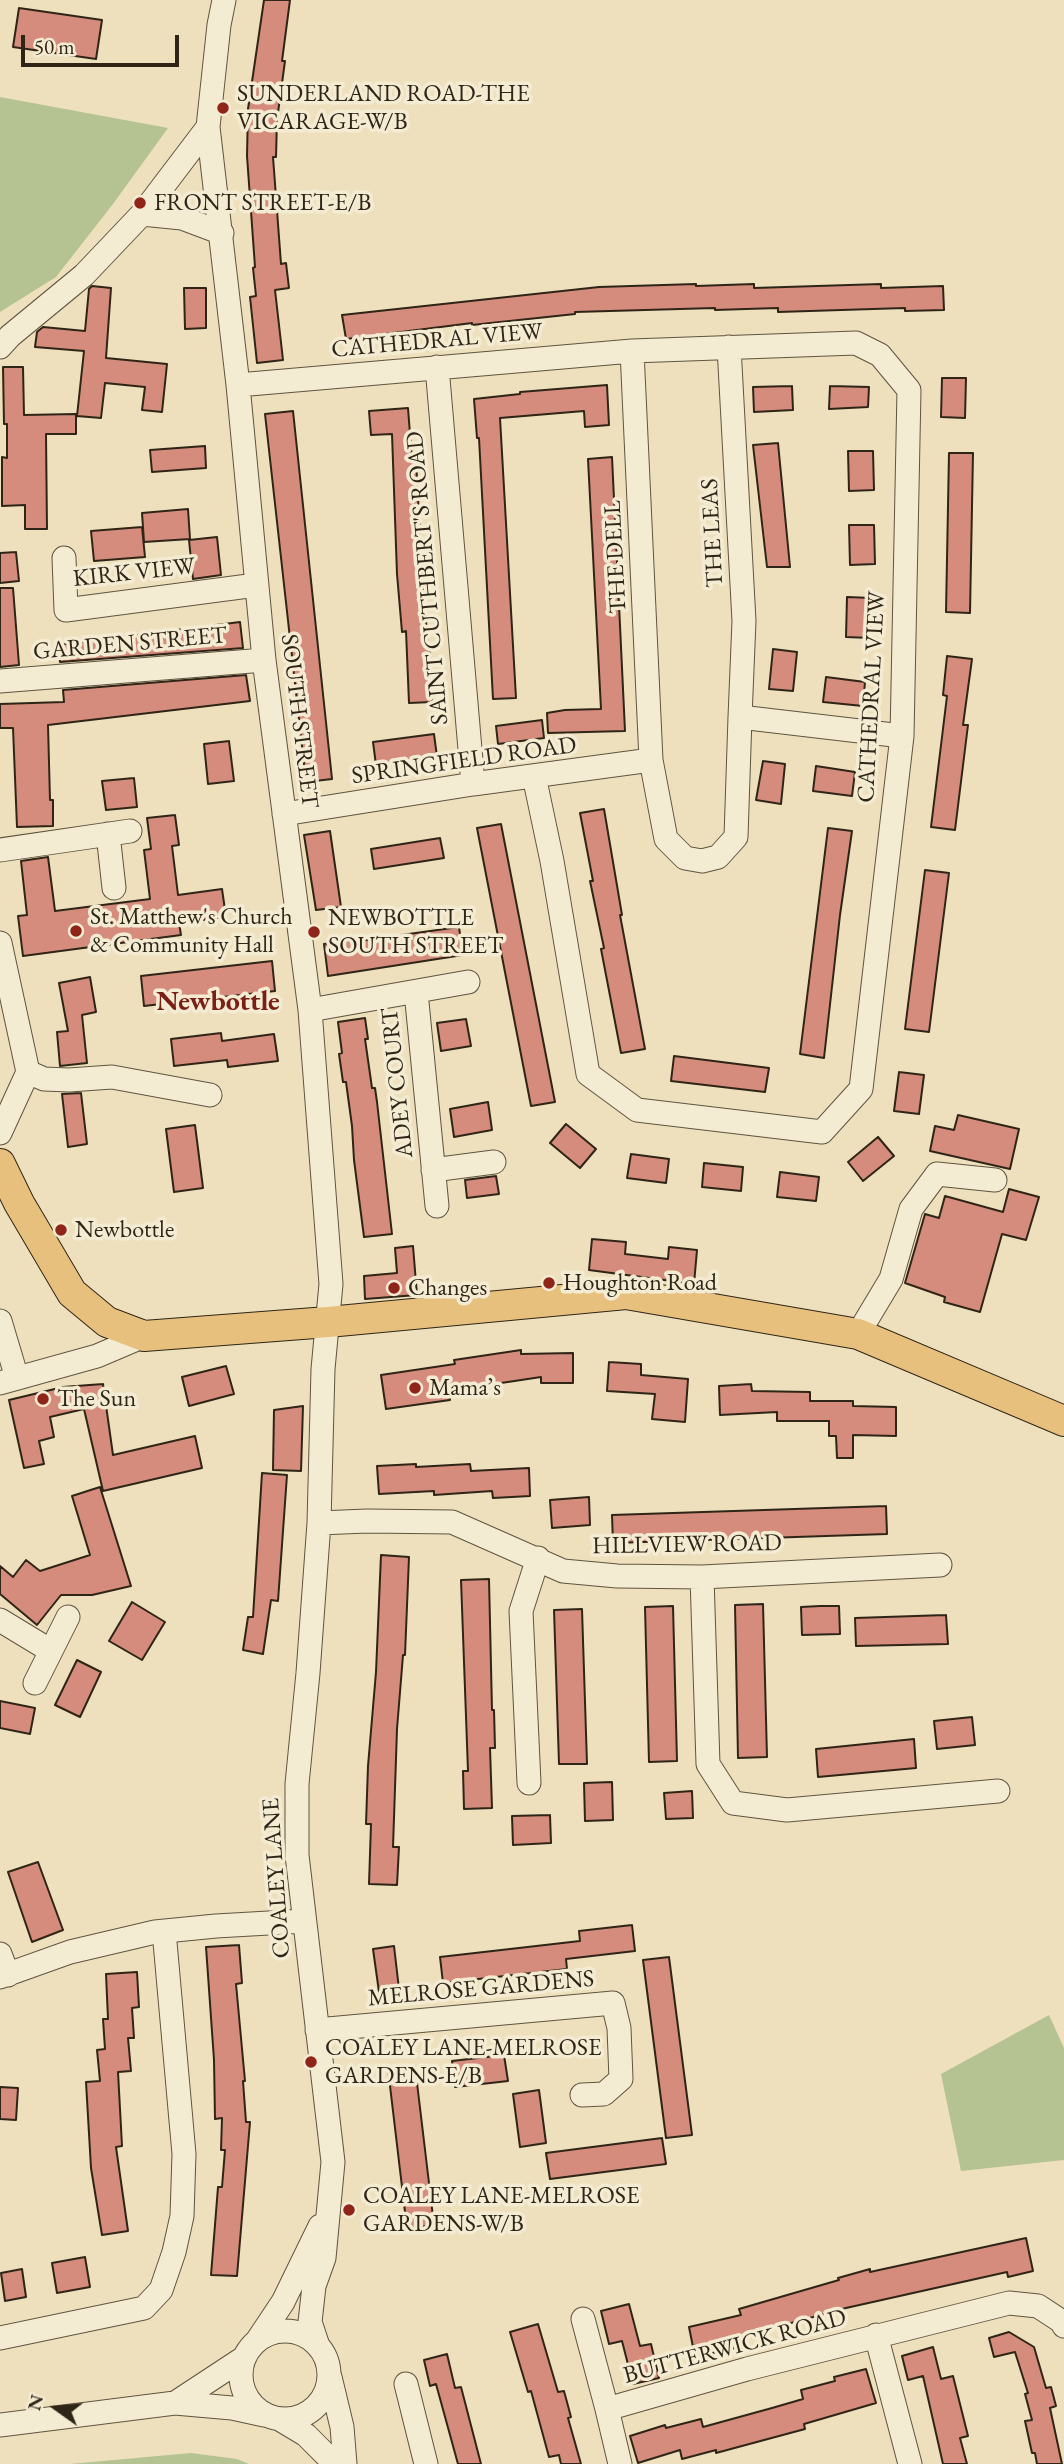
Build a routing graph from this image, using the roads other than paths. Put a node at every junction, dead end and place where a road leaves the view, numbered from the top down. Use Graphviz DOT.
graph roads {
  1 [pos="224,0"];
  2 [pos="208,127"];
  3 [pos="142,214"];
  4 [pos="222,233"];
  5 [pos="0,347"];
  6 [pos="729,347"];
  7 [pos="632,351"];
  8 [pos="437,368"];
  9 [pos="238,385"];
  10 [pos="64,558"];
  11 [pos="256,585"];
  12 [pos="264,660"];
  13 [pos="0,681"];
  14 [pos="740,717"];
  15 [pos="902,736"];
  16 [pos="651,760"];
  17 [pos="534,776"];
  18 [pos="472,784"];
  19 [pos="284,814"];
  20 [pos="0,850"];
  21 [pos="114,888"];
  22 [pos="0,943"];
  23 [pos="468,982"];
  24 [pos="416,992"];
  25 [pos="310,1010"];
  26 [pos="28,1072"];
  27 [pos="210,1095"];
  28 [pos="0,1133"];
  29 [pos="494,1162"];
  30 [pos="0,1164"];
  31 [pos="433,1170"];
  32 [pos="995,1180"];
  33 [pos="437,1206"];
  34 [pos="0,1321"];
  35 [pos="328,1322"];
  36 [pos="858,1334"];
  37 [pos="144,1336"];
  38 [pos="9,1380"];
  39 [pos="1064,1421"];
  40 [pos="319,1523"];
  41 [pos="538,1558"];
  42 [pos="940,1565"];
  43 [pos="702,1577"];
  44 [pos="68,1617"];
  45 [pos="0,1620"];
  46 [pos="51,1651"];
  47 [pos="35,1683"];
  48 [pos="530,1783"];
  49 [pos="998,1791"];
  50 [pos="304,1921"];
  51 [pos="164,1931"];
  52 [pos="3,1969"];
  53 [pos="317,2030"];
  54 [pos="582,2095"];
  55 [pos="330,2204"];
  56 [pos="583,2319"];
  57 [pos="1064,2326"];
  58 [pos="876,2335"];
  59 [pos="0,2337"];
  60 [pos="317,2343"];
  61 [pos="251,2349"];
  62 [pos="330,2377"];
  63 [pos="406,2384"];
  64 [pos="175,2403"];
  65 [pos="607,2409"];
  66 [pos="273,2418"];
  67 [pos="0,2425"];
  68 [pos="335,2464"];
  69 [pos="345,2464"];
  70 [pos="426,2464"];
  71 [pos="620,2464"];
  72 [pos="910,2464"];
  1 -- 2 [label="street, SOUTH STREET"];
  2 -- 3 [label="street"];
  2 -- 4 [label="street, SOUTH STREET"];
  3 -- 4 [label="street"];
  3 -- 5 [label="street"];
  4 -- 9 [label="street, SOUTH STREET"];
  6 -- 7 [label="street, CATHEDRAL VIEW"];
  6 -- 14 [label="street, THE LEAS"];
  6 -- 15 [label="street, CATHEDRAL VIEW"];
  7 -- 8 [label="street, CATHEDRAL VIEW"];
  7 -- 16 [label="street, THE DELL"];
  8 -- 9 [label="street, CATHEDRAL VIEW"];
  8 -- 18 [label="street, SAINT CUTHBERT'S ROAD"];
  9 -- 11 [label="street, SOUTH STREET"];
  10 -- 11 [label="street, KIRK VIEW"];
  11 -- 12 [label="street, SOUTH STREET"];
  12 -- 13 [label="street, GARDEN STREET"];
  12 -- 19 [label="street, SOUTH STREET"];
  14 -- 15 [label="street"];
  14 -- 16 [label="street, THE LEAS"];
  15 -- 17 [label="street, CATHEDRAL VIEW"];
  16 -- 17 [label="street, SPRINGFIELD ROAD"];
  17 -- 18 [label="street, SPRINGFIELD ROAD"];
  18 -- 19 [label="street, SPRINGFIELD ROAD"];
  19 -- 25 [label="street, SOUTH STREET"];
  20 -- 21 [label="street"];
  22 -- 26 [label="street"];
  23 -- 24 [label="street, ADEY COURT"];
  24 -- 25 [label="street, ADEY COURT"];
  24 -- 31 [label="street, ADEY COURT"];
  25 -- 35 [label="street, SOUTH STREET"];
  26 -- 27 [label="street"];
  26 -- 28 [label="street"];
  29 -- 31 [label="street, ADEY COURT"];
  30 -- 37 [label="main road"];
  31 -- 33 [label="street, ADEY COURT"];
  32 -- 36 [label="street"];
  34 -- 38 [label="street"];
  35 -- 36 [label="main road"];
  35 -- 37 [label="main road"];
  35 -- 40 [label="street, COALEY LANE"];
  36 -- 39 [label="main road"];
  37 -- 38 [label="street"];
  40 -- 41 [label="street, HILLVIEW ROAD"];
  40 -- 50 [label="street, COALEY LANE"];
  41 -- 43 [label="street, HILLVIEW ROAD"];
  41 -- 48 [label="street"];
  42 -- 43 [label="street, HILLVIEW ROAD"];
  43 -- 49 [label="street"];
  44 -- 46 [label="street"];
  45 -- 46 [label="street"];
  46 -- 47 [label="street"];
  50 -- 51 [label="street"];
  50 -- 53 [label="street, COALEY LANE"];
  51 -- 52 [label="street"];
  51 -- 59 [label="street"];
  53 -- 54 [label="street, MELROSE GARDENS"];
  53 -- 55 [label="street, COALEY LANE"];
  55 -- 60 [label="street, COALEY LANE"];
  55 -- 61 [label="street"];
  56 -- 65 [label="street, BUTTERWICK ROAD"];
  57 -- 58 [label="street, BUTTERWICK ROAD"];
  58 -- 65 [label="street, BUTTERWICK ROAD"];
  58 -- 72 [label="street"];
  60 -- 61 [label="street"];
  60 -- 62 [label="street"];
  61 -- 64 [label="street"];
  61 -- 66 [label="street"];
  62 -- 66 [label="street"];
  62 -- 69 [label="street"];
  63 -- 70 [label="street"];
  64 -- 66 [label="street"];
  64 -- 67 [label="street"];
  65 -- 71 [label="street, BUTTERWICK ROAD"];
  66 -- 68 [label="street"];
}
